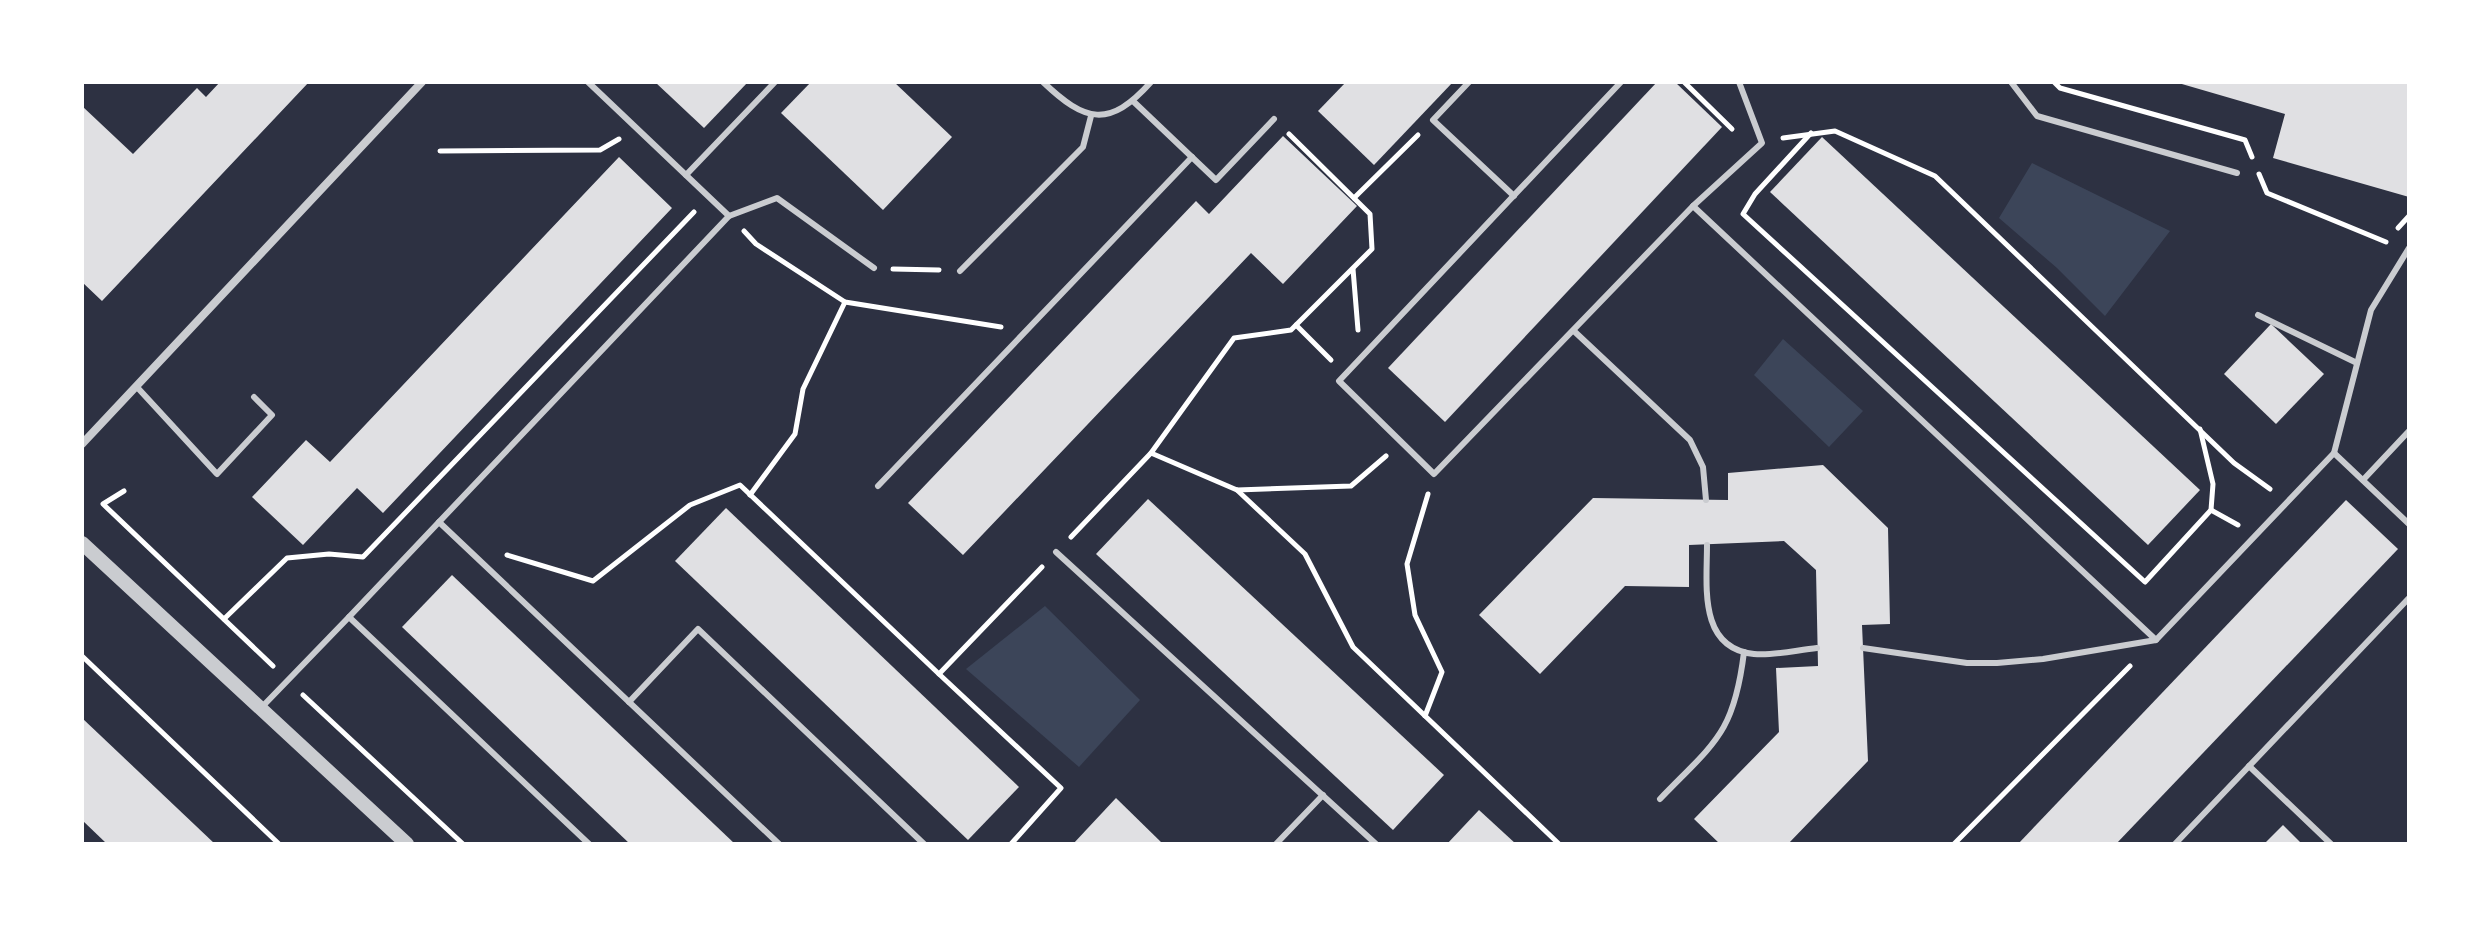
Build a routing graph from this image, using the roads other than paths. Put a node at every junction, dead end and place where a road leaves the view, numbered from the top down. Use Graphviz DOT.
graph roads {
  1 [pos="422,82"];
  2 [pos="588,82"];
  3 [pos="775,82"];
  4 [pos="1043,82"];
  5 [pos="1151,82"];
  6 [pos="1469,82"];
  7 [pos="1621,82"];
  8 [pos="1739,82"];
  9 [pos="2011,82"];
  10 [pos="1134,102"];
  11 [pos="1091,116"];
  12 [pos="1274,119"];
  13 [pos="1192,157"];
  14 [pos="2237,173"];
  15 [pos="686,175"];
  16 [pos="1514,196"];
  17 [pos="1693,206"];
  18 [pos="729,216"];
  19 [pos="2409,248"];
  20 [pos="874,268"];
  21 [pos="960,271"];
  22 [pos="2258,315"];
  23 [pos="1575,332"];
  24 [pos="2357,363"];
  25 [pos="136,386"];
  26 [pos="254,397"];
  27 [pos="2409,431"];
  28 [pos="82,444"];
  29 [pos="2334,453"];
  30 [pos="2363,480"];
  31 [pos="878,486"];
  32 [pos="1706,500"];
  33 [pos="439,522"];
  34 [pos="2409,524"];
  35 [pos="82,543"];
  36 [pos="1707,545"];
  37 [pos="1056,552"];
  38 [pos="2409,598"];
  39 [pos="349,617"];
  40 [pos="2156,640"];
  41 [pos="1817,648"];
  42 [pos="1863,648"];
  43 [pos="1744,652"];
  44 [pos="629,702"];
  45 [pos="261,708"];
  46 [pos="2249,766"];
  47 [pos="1323,795"];
  48 [pos="1660,799"];
  49 [pos="407,844"];
  50 [pos="589,844"];
  51 [pos="779,844"];
  52 [pos="924,844"];
  53 [pos="1276,844"];
  54 [pos="1376,844"];
  55 [pos="2175,844"];
  56 [pos="2331,844"];
  1 -- 25 [label="street"];
  2 -- 15 [label="lane"];
  3 -- 15 [label="lane"];
  4 -- 11 [label="lane"];
  5 -- 10 [label="lane"];
  6 -- 16 [label="lane"];
  7 -- 16 [label="lane"];
  8 -- 17 [label="lane"];
  9 -- 14 [label="lane"];
  10 -- 11 [label="lane"];
  10 -- 13 [label="lane"];
  11 -- 21 [label="lane"];
  12 -- 13 [label="lane"];
  13 -- 31 [label="lane"];
  15 -- 18 [label="lane"];
  16 -- 23 [label="lane"];
  17 -- 23 [label="lane"];
  17 -- 40 [label="lane"];
  18 -- 20 [label="lane"];
  18 -- 33 [label="lane"];
  19 -- 24 [label="lane"];
  22 -- 24 [label="lane"];
  23 -- 32 [label="lane"];
  24 -- 29 [label="lane"];
  25 -- 26 [label="lane"];
  25 -- 28 [label="street"];
  27 -- 30 [label="lane"];
  29 -- 30 [label="lane"];
  29 -- 40 [label="lane"];
  30 -- 34 [label="lane"];
  33 -- 39 [label="lane"];
  33 -- 44 [label="lane"];
  35 -- 45 [label="street"];
  36 -- 43 [label="lane"];
  37 -- 47 [label="lane"];
  38 -- 46 [label="lane"];
  39 -- 45 [label="lane"];
  39 -- 50 [label="lane"];
  40 -- 42 [label="lane"];
  41 -- 43 [label="lane"];
  43 -- 48 [label="lane"];
  44 -- 51 [label="lane"];
  44 -- 52 [label="lane"];
  45 -- 49 [label="street"];
  46 -- 55 [label="lane"];
  46 -- 56 [label="lane"];
  47 -- 53 [label="lane"];
  47 -- 54 [label="lane"];
}
